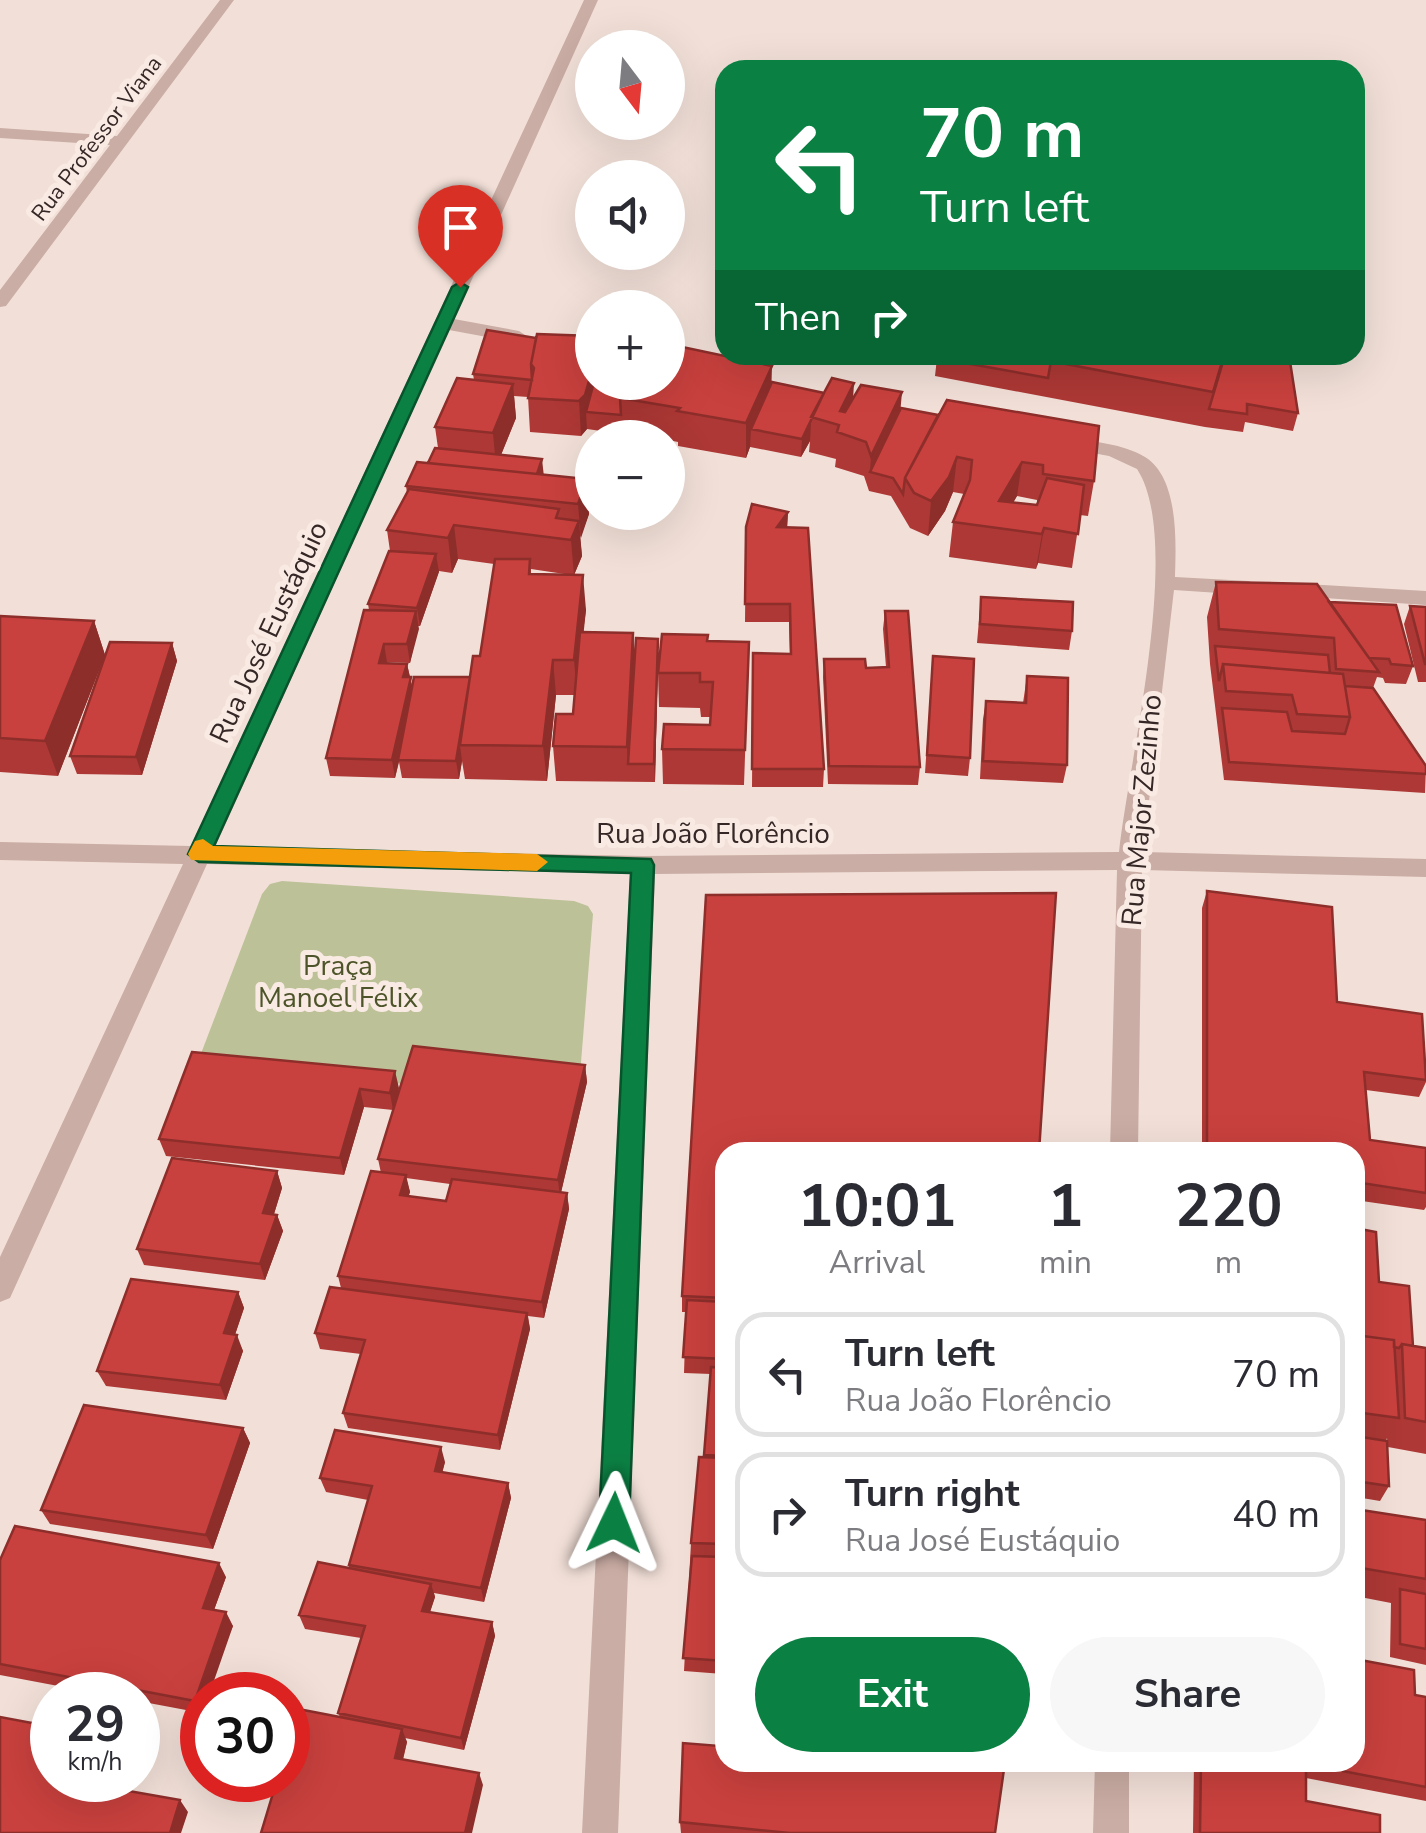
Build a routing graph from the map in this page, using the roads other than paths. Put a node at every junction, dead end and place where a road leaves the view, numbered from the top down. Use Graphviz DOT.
graph roads {
  1 [pos="228,0"];
  2 [pos="591,0"];
  3 [pos="0,133"];
  4 [pos="122,142"];
  5 [pos="0,302"];
  6 [pos="444,322"];
  7 [pos="536,340"];
  8 [pos="1056,441"];
  9 [pos="1164,583"];
  10 [pos="1426,598"];
  11 [pos="0,851"];
  12 [pos="199,854"];
  13 [pos="1130,861"];
  14 [pos="643,865"];
  15 [pos="1426,868"];
  16 [pos="1124,1142"];
  17 [pos="0,1288"];
  18 [pos="1112,1772"];
  19 [pos="600,1833"];
  20 [pos="1111,1833"];
  1 -- 4 [label="street, Rua Professor Viana"];
  2 -- 6 [label="street, Rua José Eustáquio"];
  3 -- 4 [label="street"];
  4 -- 5 [label="street, Rua Professor Viana"];
  6 -- 7 [label="street"];
  6 -- 12 [label="street, Rua José Eustáquio"];
  8 -- 9 [label="street, Rua Major Zezinho"];
  9 -- 10 [label="street"];
  9 -- 13 [label="street, Rua Major Zezinho"];
  11 -- 12 [label="street, Rua João Florêncio"];
  12 -- 14 [label="street, Rua João Florêncio"];
  12 -- 17 [label="street, Rua José Eustáquio"];
  13 -- 14 [label="street, Rua João Florêncio"];
  13 -- 15 [label="street, Rua João Florêncio"];
  13 -- 16 [label="street, Rua Major Zezinho"];
  14 -- 19 [label="street"];
  18 -- 20 [label="street"];
}
